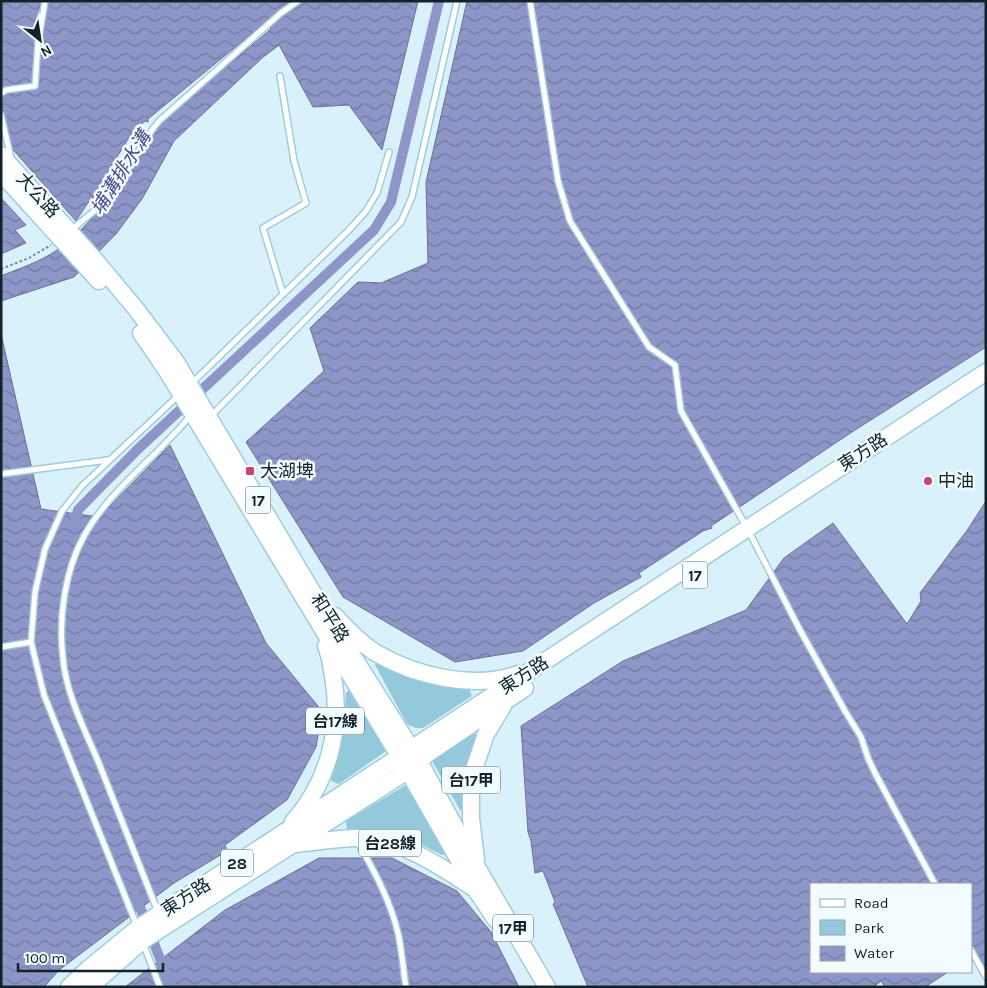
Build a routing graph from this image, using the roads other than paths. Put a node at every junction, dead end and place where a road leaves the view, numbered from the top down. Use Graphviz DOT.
graph roads {
  1 [pos="45,1"];
  2 [pos="298,1"];
  3 [pos="457,1"];
  4 [pos="530,1"];
  5 [pos="280,76"];
  6 [pos="1,93"];
  7 [pos="1,114"];
  8 [pos="389,152"];
  9 [pos="1,155"];
  10 [pos="8,171"];
  11 [pos="68,236"];
  12 [pos="283,294"];
  13 [pos="986,372"];
  14 [pos="986,384"];
  15 [pos="186,392"];
  16 [pos="199,413"];
  17 [pos="109,460"];
  18 [pos="1,474"];
  19 [pos="750,533"];
  20 [pos="309,596"];
  21 [pos="31,642"];
  22 [pos="1,647"];
  23 [pos="536,668"];
  24 [pos="507,700"];
  25 [pos="409,759"];
  26 [pos="355,838"];
  27 [pos="287,840"];
  28 [pos="478,869"];
  29 [pos="934,883"];
  30 [pos="476,890"];
  31 [pos="162,921"];
  32 [pos="140,935"];
  33 [pos="972,952"];
  34 [pos="986,977"];
  35 [pos="69,987"];
  36 [pos="90,987"];
  37 [pos="160,987"];
  38 [pos="406,987"];
  39 [pos="539,987"];
  40 [pos="548,987"];
  1 -- 6 [label="lane"];
  2 -- 11 [label="lane"];
  3 -- 16 [label="lane"];
  4 -- 19 [label="lane"];
  5 -- 12 [label="lane"];
  7 -- 10 [label="lane"];
  8 -- 12 [label="lane"];
  9 -- 10 [label="main road, 大公路 / 17"];
  10 -- 11 [label="main road, 大公路 / 17"];
  11 -- 15 [label="main road, 和平路 / 17"];
  12 -- 15 [label="lane"];
  13 -- 19 [label="main road, 東方路 / 17"];
  14 -- 19 [label="main road, 東方路 / 17"];
  15 -- 16 [label="main road, 和平路 / 17"];
  15 -- 17 [label="lane"];
  16 -- 20 [label="main road, 和平路 / 17"];
  16 -- 31 [label="lane"];
  17 -- 18 [label="lane"];
  17 -- 21 [label="lane"];
  19 -- 23 [label="main road, 東方路 / 17"];
  19 -- 24 [label="main road, 東方路 / 17"];
  19 -- 29 [label="lane"];
  20 -- 23 [label="main road"];
  20 -- 25 [label="main road, 和平路 / 17"];
  20 -- 27 [label="main road, 台17線"];
  21 -- 22 [label="lane"];
  21 -- 32 [label="lane"];
  23 -- 25 [label="main road, 東方路 / 17"];
  24 -- 25 [label="main road, 東方路 / 17"];
  24 -- 28 [label="main road, 台17甲"];
  25 -- 27 [label="main road, 東方路 / 28"];
  25 -- 28 [label="main road, 和平路 / 17甲"];
  25 -- 30 [label="main road, 和平路 / 17甲"];
  26 -- 27 [label="main road, 台28線"];
  26 -- 30 [label="main road, 台28線"];
  26 -- 38 [label="lane"];
  27 -- 31 [label="main road, 東方路 / 28"];
  28 -- 40 [label="main road, 和平路 / 17甲"];
  30 -- 39 [label="main road, 和平路 / 17甲"];
  31 -- 32 [label="main road, 東方路 / 28"];
  32 -- 35 [label="main road, 東方路 / 28"];
  32 -- 36 [label="main road, 東方路 / 28"];
  32 -- 37 [label="lane"];
  33 -- 34 [label="lane"];
}
